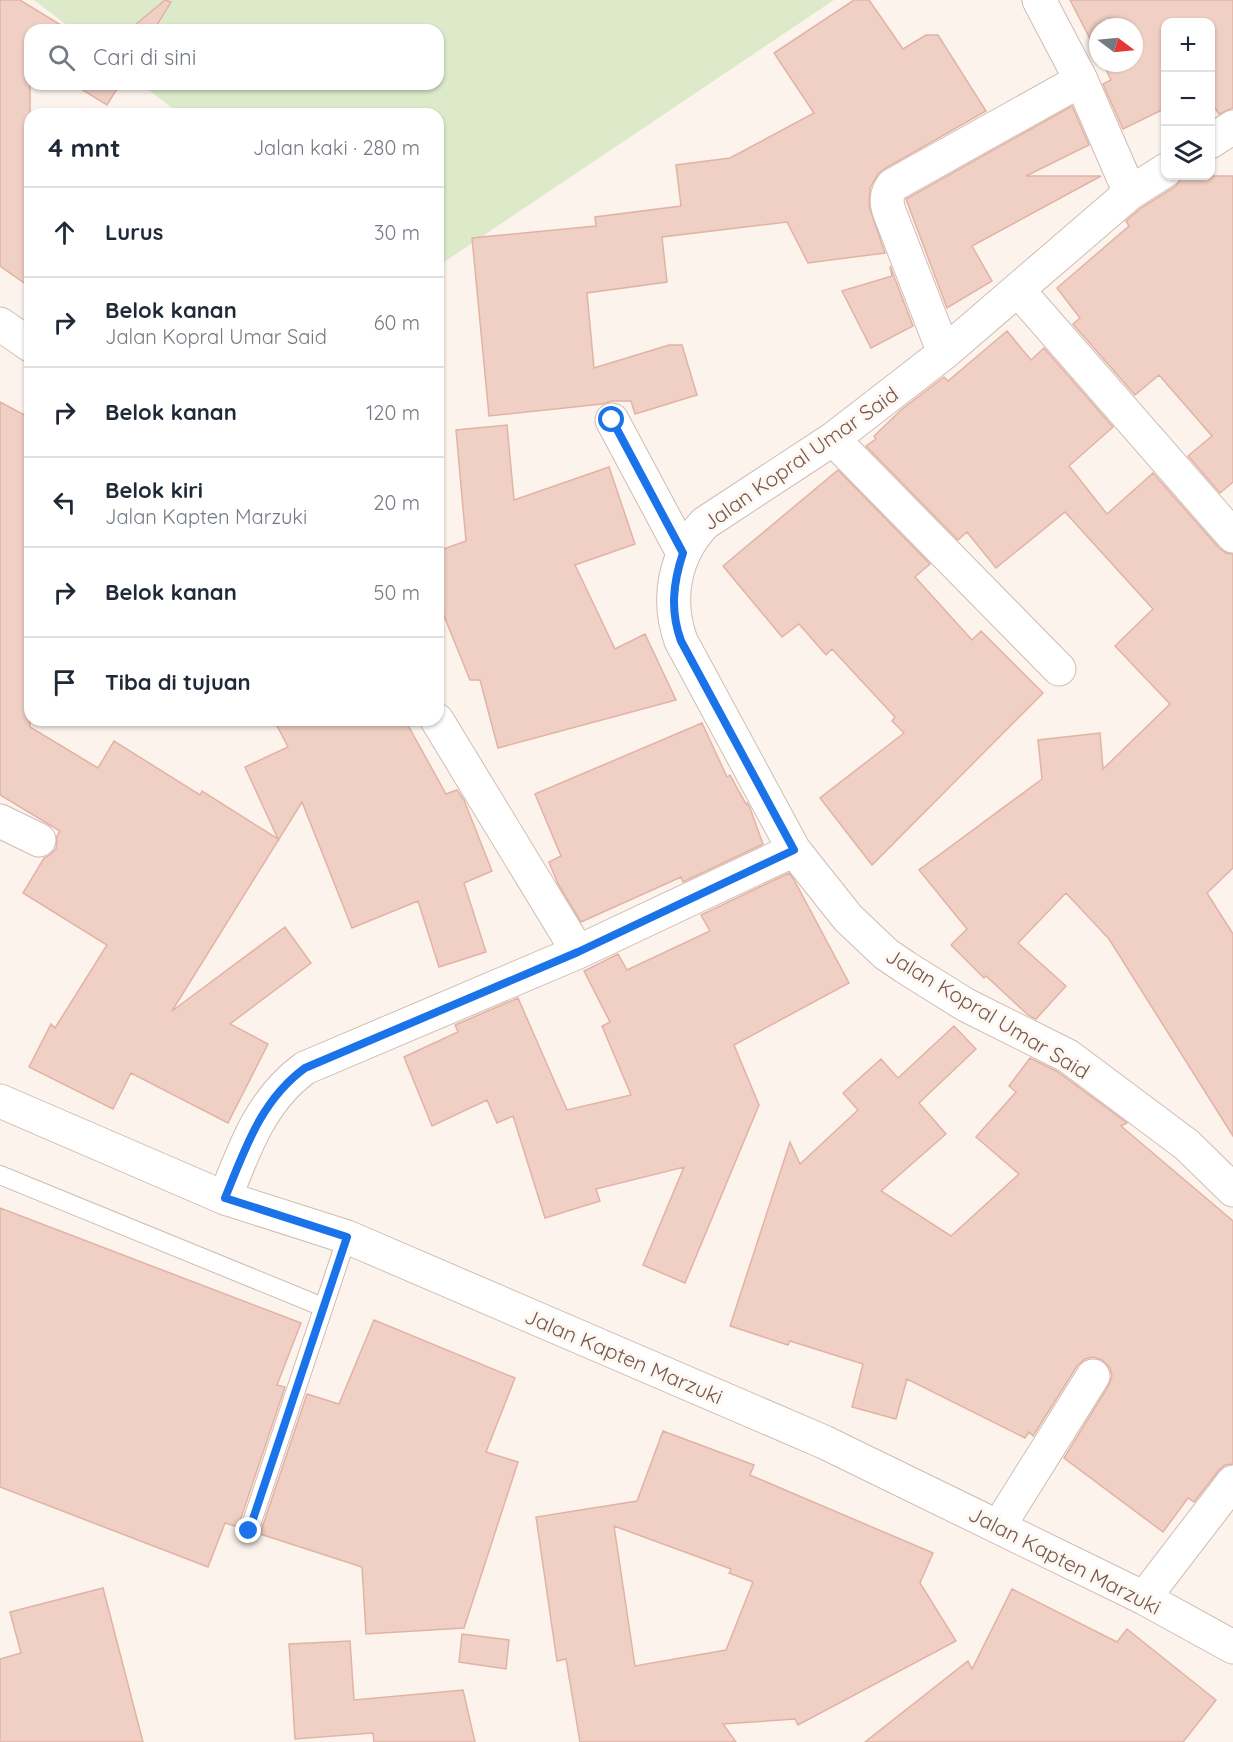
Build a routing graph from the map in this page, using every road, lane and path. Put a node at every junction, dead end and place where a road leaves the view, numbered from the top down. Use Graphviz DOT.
graph roads {
  1 [pos="1039,0"];
  2 [pos="1081,80"];
  3 [pos="1233,128"];
  4 [pos="1215,139"];
  5 [pos="1161,173"];
  6 [pos="1130,193"];
  7 [pos="1018,290"];
  8 [pos="944,353"];
  9 [pos="612,420"];
  10 [pos="832,439"];
  11 [pos="1233,536"];
  12 [pos="683,553"];
  13 [pos="1059,669"];
  14 [pos="440,726"];
  15 [pos="0,821"];
  16 [pos="39,840"];
  17 [pos="794,850"];
  18 [pos="578,952"];
  19 [pos="0,1101"];
  20 [pos="0,1175"];
  21 [pos="1233,1190"];
  22 [pos="225,1198"];
  23 [pos="347,1237"];
  24 [pos="323,1307"];
  25 [pos="1093,1376"];
  26 [pos="1233,1482"];
  27 [pos="999,1526"];
  28 [pos="249,1531"];
  29 [pos="1144,1598"];
  30 [pos="1233,1647"];
  1 -- 2 [label="street"];
  2 -- 6 [label="street"];
  2 -- 8 [label="street"];
  3 -- 4 [label="street"];
  5 -- 6 [label="street, Jalan Kopral Umar Said"];
  6 -- 7 [label="street, Jalan Kopral Umar Said"];
  7 -- 8 [label="street, Jalan Kopral Umar Said"];
  7 -- 11 [label="street"];
  8 -- 10 [label="street, Jalan Kopral Umar Said"];
  9 -- 12 [label="street"];
  10 -- 12 [label="street, Jalan Kopral Umar Said"];
  10 -- 13 [label="street"];
  12 -- 17 [label="street, Jalan Kopral Umar Said"];
  14 -- 18 [label="street"];
  15 -- 16 [label="street"];
  17 -- 18 [label="street"];
  17 -- 21 [label="street, Jalan Kopral Umar Said"];
  18 -- 22 [label="street"];
  19 -- 22 [label="street, Jalan Kapten Marzuki"];
  20 -- 24 [label="lane"];
  22 -- 23 [label="street, Jalan Kapten Marzuki"];
  23 -- 24 [label="lane"];
  23 -- 27 [label="street, Jalan Kapten Marzuki"];
  24 -- 28 [label="lane"];
  25 -- 27 [label="street"];
  26 -- 29 [label="street"];
  27 -- 29 [label="street, Jalan Kapten Marzuki"];
  29 -- 30 [label="street, Jalan Kapten Marzuki"];
}
